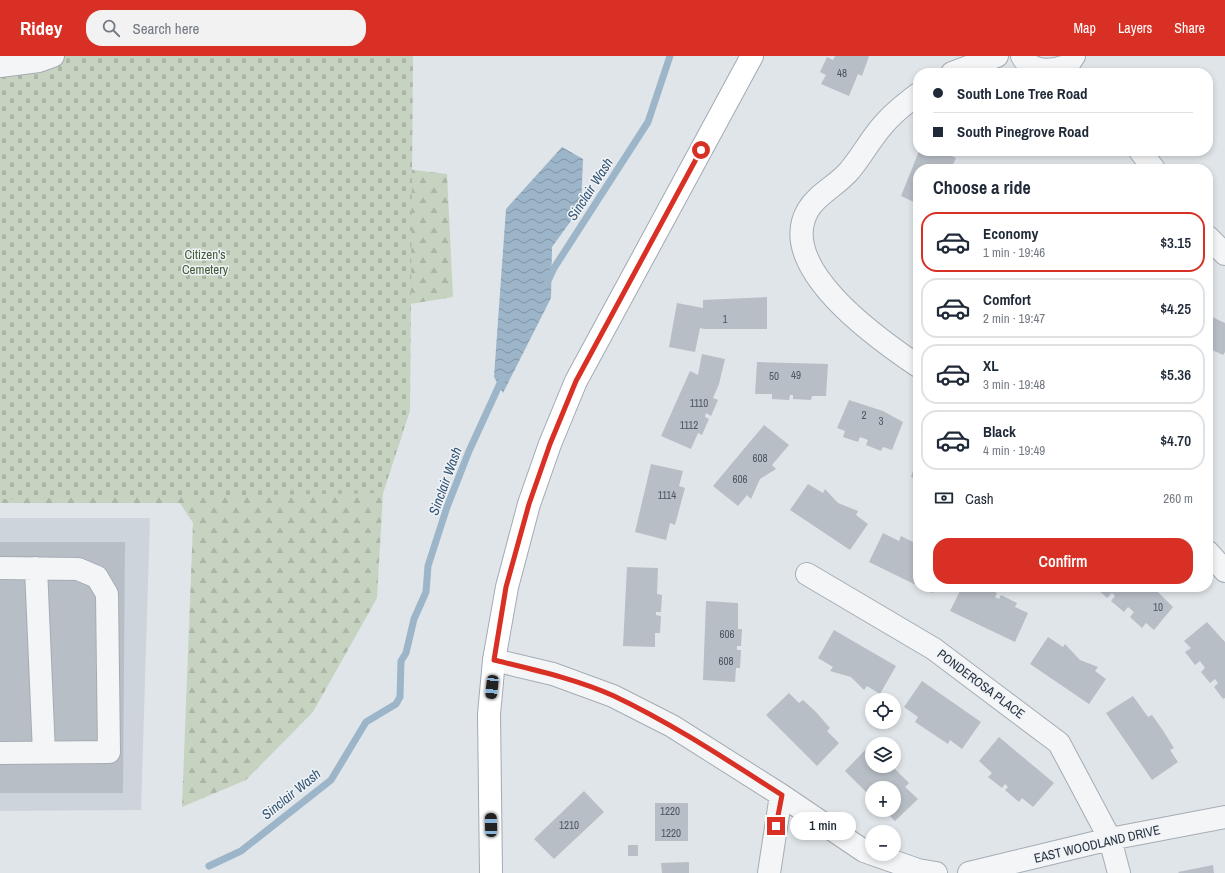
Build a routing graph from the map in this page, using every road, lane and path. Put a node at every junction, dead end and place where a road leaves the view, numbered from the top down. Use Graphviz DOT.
graph roads {
  1 [pos="53,56"];
  2 [pos="752,56"];
  3 [pos="997,56"];
  4 [pos="1022,56"];
  5 [pos="1075,64"];
  6 [pos="0,66"];
  7 [pos="965,68"];
  8 [pos="1038,68"];
  9 [pos="1060,68"];
  10 [pos="913,98"];
  11 [pos="1144,156"];
  12 [pos="1150,164"];
  13 [pos="1213,242"];
  14 [pos="1225,254"];
  15 [pos="913,362"];
  16 [pos="1213,558"];
  17 [pos="0,568"];
  18 [pos="36,568"];
  19 [pos="1225,571"];
  20 [pos="806,574"];
  21 [pos="494,660"];
  22 [pos="0,753"];
  23 [pos="44,753"];
  24 [pos="782,795"];
  25 [pos="1225,817"];
  26 [pos="1110,839"];
  27 [pos="491,873"];
  28 [pos="769,873"];
  29 [pos="936,873"];
  30 [pos="969,873"];
  31 [pos="1119,873"];
  1 -- 6 [label="street"];
  2 -- 21 [label="main road"];
  3 -- 7 [label="street"];
  4 -- 8 [label="street"];
  5 -- 9 [label="street"];
  10 -- 15 [label="street"];
  11 -- 12 [label="street"];
  13 -- 14 [label="street"];
  16 -- 19 [label="street"];
  17 -- 18 [label="street"];
  18 -- 23 [label="street"];
  18 -- 23 [label="street"];
  20 -- 26 [label="street, PONDEROSA PLACE"];
  21 -- 24 [label="street"];
  21 -- 27 [label="main road"];
  22 -- 23 [label="street"];
  24 -- 28 [label="street"];
  24 -- 29 [label="street"];
  25 -- 26 [label="street, EAST WOODLAND DRIVE"];
  26 -- 30 [label="street, EAST WOODLAND DRIVE"];
  26 -- 31 [label="street, PONDEROSA PLACE"];
}
